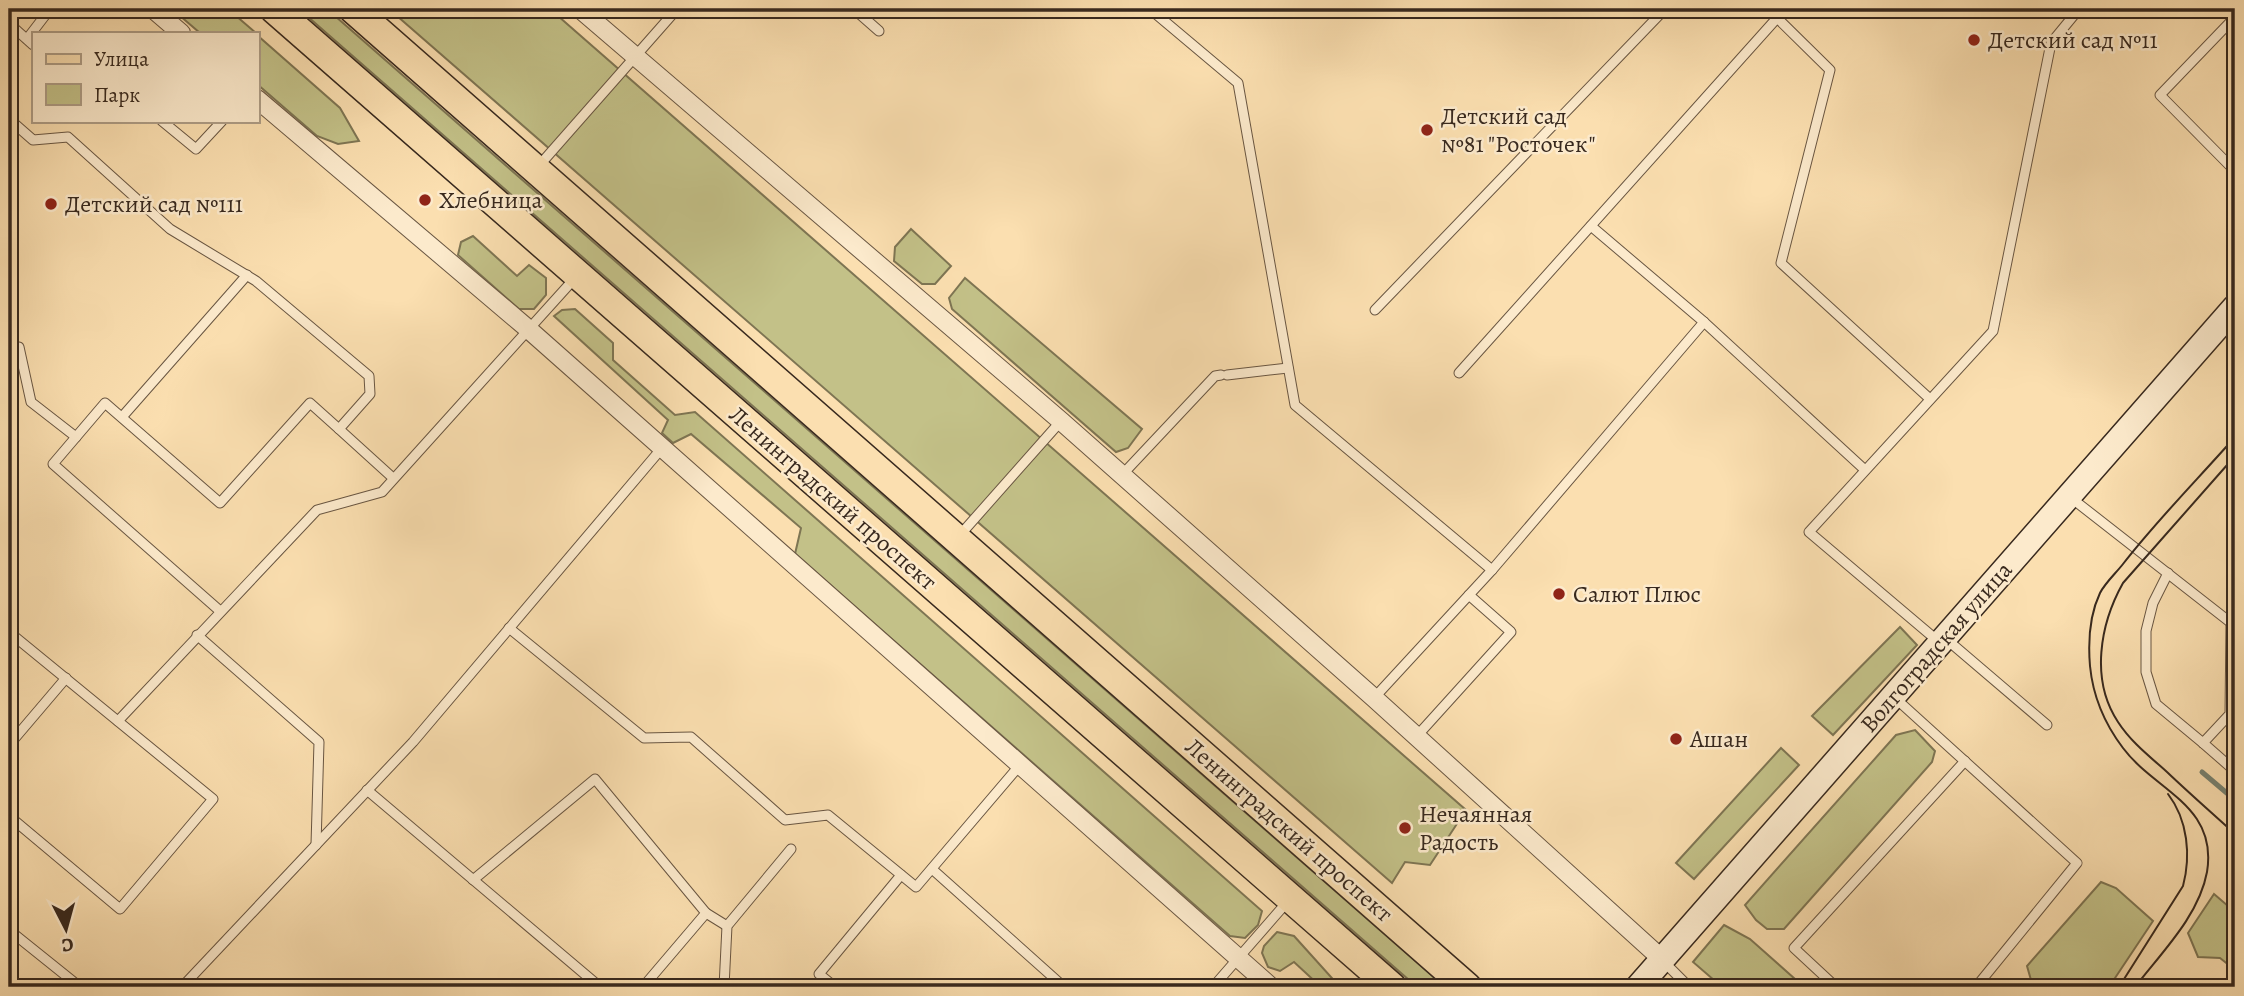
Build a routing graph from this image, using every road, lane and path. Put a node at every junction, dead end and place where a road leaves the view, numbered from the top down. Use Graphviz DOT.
graph roads {
  1 [pos="50,9"];
  2 [pos="153,9"];
  3 [pos="274,9"];
  4 [pos="353,9"];
  5 [pos="580,9"];
  6 [pos="677,9"];
  7 [pos="854,9"];
  8 [pos="1150,9"];
  9 [pos="1665,9"];
  10 [pos="1768,9"];
  11 [pos="2078,9"];
  12 [pos="1777,18"];
  13 [pos="2235,18"];
  14 [pos="10,28"];
  15 [pos="879,31"];
  16 [pos="36,32"];
  17 [pos="180,32"];
  18 [pos="30,42"];
  19 [pos="635,56"];
  20 [pos="259,101"];
  21 [pos="9,119"];
  22 [pos="163,122"];
  23 [pos="221,122"];
  24 [pos="536,169"];
  25 [pos="2235,171"];
  26 [pos="1591,226"];
  27 [pos="247,275"];
  28 [pos="578,275"];
  29 [pos="2235,307"];
  30 [pos="1375,310"];
  31 [pos="1704,322"];
  32 [pos="527,328"];
  33 [pos="19,347"];
  34 [pos="1289,368"];
  35 [pos="1459,373"];
  36 [pos="1930,399"];
  37 [pos="122,417"];
  38 [pos="1061,421"];
  39 [pos="339,429"];
  40 [pos="76,437"];
  41 [pos="662,448"];
  42 [pos="1865,470"];
  43 [pos="1121,476"];
  44 [pos="393,478"];
  45 [pos="2069,496"];
  46 [pos="958,538"];
  47 [pos="1492,570"];
  48 [pos="2168,573"];
  49 [pos="1469,595"];
  50 [pos="220,611"];
  51 [pos="2233,624"];
  52 [pos="509,628"];
  53 [pos="9,632"];
  54 [pos="197,635"];
  55 [pos="1942,640"];
  56 [pos="66,678"];
  57 [pos="1893,696"];
  58 [pos="1374,698"];
  59 [pos="118,721"];
  60 [pos="2048,725"];
  61 [pos="1416,737"];
  62 [pos="2203,743"];
  63 [pos="9,745"];
  64 [pos="1965,761"];
  65 [pos="1020,765"];
  66 [pos="2235,771"];
  67 [pos="367,790"];
  68 [pos="9,816"];
  69 [pos="316,845"];
  70 [pos="791,849"];
  71 [pos="932,869"];
  72 [pos="901,875"];
  73 [pos="473,880"];
  74 [pos="1290,898"];
  75 [pos="706,913"];
  76 [pos="727,926"];
  77 [pos="9,930"];
  78 [pos="1238,958"];
  79 [pos="1663,960"];
  80 [pos="79,987"];
  81 [pos="182,987"];
  82 [pos="600,987"];
  83 [pos="643,987"];
  84 [pos="724,987"];
  85 [pos="835,987"];
  86 [pos="1064,987"];
  87 [pos="1213,987"];
  88 [pos="1271,987"];
  89 [pos="1392,987"];
  90 [pos="1467,987"];
  91 [pos="1638,987"];
  92 [pos="1689,987"];
  93 [pos="1836,987"];
  94 [pos="1976,987"];
  1 -- 16 [label="lane"];
  2 -- 17 [label="street"];
  3 -- 28 [label="main road, Ленинградский проспект"];
  4 -- 24 [label="main road, Ленинградский проспект"];
  5 -- 19 [label="street"];
  6 -- 19 [label="lane"];
  7 -- 15 [label="lane"];
  8 -- 34 [label="lane"];
  9 -- 30 [label="lane"];
  10 -- 12 [label="lane"];
  11 -- 36 [label="lane"];
  12 -- 26 [label="lane"];
  12 -- 36 [label="lane"];
  13 -- 25 [label="lane"];
  14 -- 18 [label="lane"];
  19 -- 24 [label="lane"];
  19 -- 38 [label="street"];
  20 -- 32 [label="street"];
  21 -- 27 [label="lane"];
  22 -- 23 [label="lane"];
  24 -- 46 [label="main road, Ленинградский проспект"];
  26 -- 31 [label="lane"];
  26 -- 35 [label="lane"];
  27 -- 37 [label="lane"];
  27 -- 39 [label="lane"];
  28 -- 32 [label="lane"];
  28 -- 74 [label="main road, Ленинградский проспект"];
  29 -- 45 [label="street, Волгоградская улица"];
  31 -- 42 [label="lane"];
  31 -- 47 [label="lane"];
  32 -- 41 [label="street"];
  32 -- 44 [label="lane"];
  33 -- 40 [label="lane"];
  34 -- 43 [label="lane"];
  34 -- 47 [label="lane"];
  36 -- 42 [label="lane"];
  37 -- 39 [label="lane"];
  37 -- 40 [label="lane"];
  38 -- 43 [label="street"];
  38 -- 46 [label="lane"];
  39 -- 44 [label="lane"];
  40 -- 50 [label="lane"];
  41 -- 52 [label="lane"];
  41 -- 65 [label="street"];
  42 -- 55 [label="lane"];
  43 -- 58 [label="street"];
  44 -- 50 [label="lane"];
  45 -- 48 [label="lane"];
  45 -- 55 [label="street, Волгоградская улица"];
  46 -- 90 [label="main road, Ленинградский проспект"];
  47 -- 49 [label="lane"];
  48 -- 51 [label="lane"];
  48 -- 62 [label="lane"];
  49 -- 58 [label="lane"];
  49 -- 61 [label="lane"];
  50 -- 54 [label="lane"];
  51 -- 62 [label="lane"];
  52 -- 67 [label="lane"];
  52 -- 72 [label="lane"];
  53 -- 56 [label="lane"];
  54 -- 59 [label="lane"];
  54 -- 69 [label="lane"];
  55 -- 57 [label="street, Волгоградская улица"];
  55 -- 60 [label="lane"];
  56 -- 59 [label="lane"];
  56 -- 63 [label="lane"];
  57 -- 64 [label="lane"];
  57 -- 79 [label="street, Волгоградская улица"];
  58 -- 61 [label="street"];
  59 -- 68 [label="lane"];
  61 -- 79 [label="street"];
  62 -- 66 [label="lane"];
  64 -- 93 [label="lane"];
  64 -- 94 [label="lane"];
  65 -- 71 [label="lane"];
  65 -- 78 [label="street"];
  67 -- 69 [label="lane"];
  67 -- 73 [label="lane"];
  69 -- 81 [label="lane"];
  70 -- 76 [label="lane"];
  71 -- 72 [label="lane"];
  71 -- 86 [label="lane"];
  72 -- 85 [label="lane"];
  73 -- 75 [label="lane"];
  73 -- 82 [label="lane"];
  74 -- 78 [label="lane"];
  74 -- 89 [label="main road, Ленинградский проспект"];
  75 -- 76 [label="lane"];
  75 -- 83 [label="lane"];
  76 -- 84 [label="lane"];
  77 -- 80 [label="lane"];
  78 -- 87 [label="lane"];
  78 -- 88 [label="street"];
  79 -- 91 [label="street, Волгоградская улица"];
  79 -- 92 [label="lane"];
}
